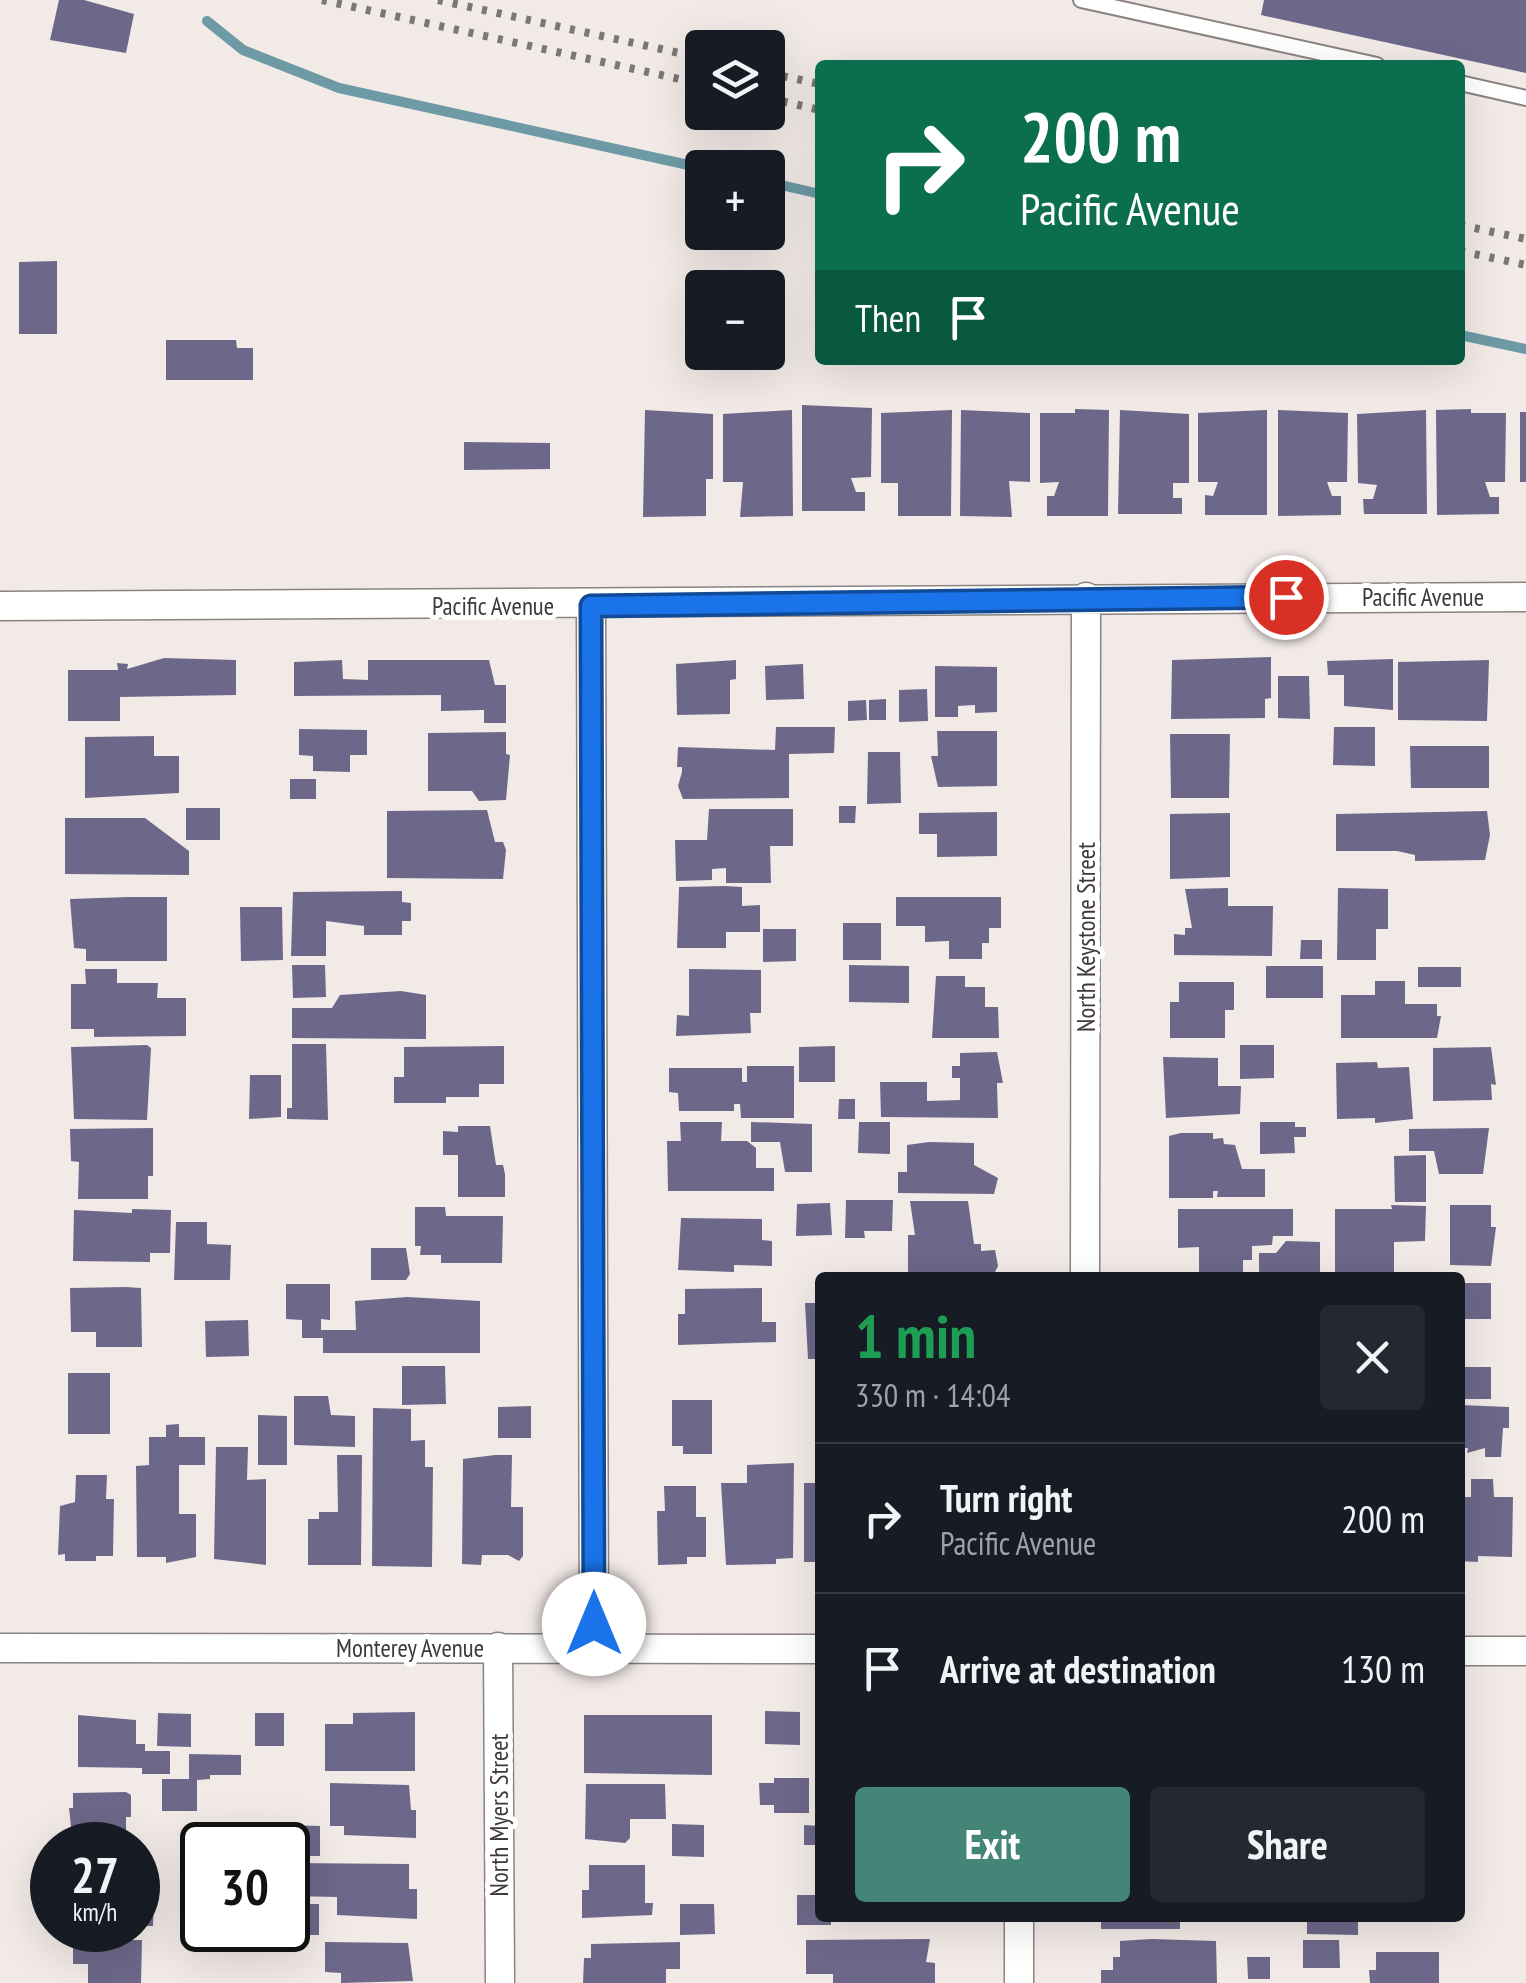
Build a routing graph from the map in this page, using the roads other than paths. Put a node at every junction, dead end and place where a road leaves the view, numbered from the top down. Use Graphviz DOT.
graph roads {
  1 [pos="1082,0"];
  2 [pos="1354,60"];
  3 [pos="1465,84"];
  4 [pos="1526,98"];
  5 [pos="1086,597"];
  6 [pos="1526,597"];
  7 [pos="0,606"];
  8 [pos="591,606"];
  9 [pos="1085,1272"];
  10 [pos="498,1647"];
  11 [pos="594,1647"];
  12 [pos="0,1648"];
  13 [pos="815,1648"];
  14 [pos="1465,1651"];
  15 [pos="1526,1651"];
  16 [pos="1019,1922"];
  17 [pos="500,1983"];
  18 [pos="1019,1983"];
  1 -- 2 [label="lane"];
  3 -- 4 [label="lane"];
  5 -- 6 [label="street, Pacific Avenue"];
  5 -- 8 [label="street, Pacific Avenue"];
  5 -- 9 [label="street, North Keystone Street"];
  7 -- 8 [label="street, Pacific Avenue"];
  8 -- 11 [label="street"];
  10 -- 11 [label="street, Monterey Avenue"];
  10 -- 12 [label="street, Monterey Avenue"];
  10 -- 17 [label="street, North Myers Street"];
  11 -- 13 [label="street, Monterey Avenue"];
  14 -- 15 [label="street"];
  16 -- 18 [label="street"];
}
